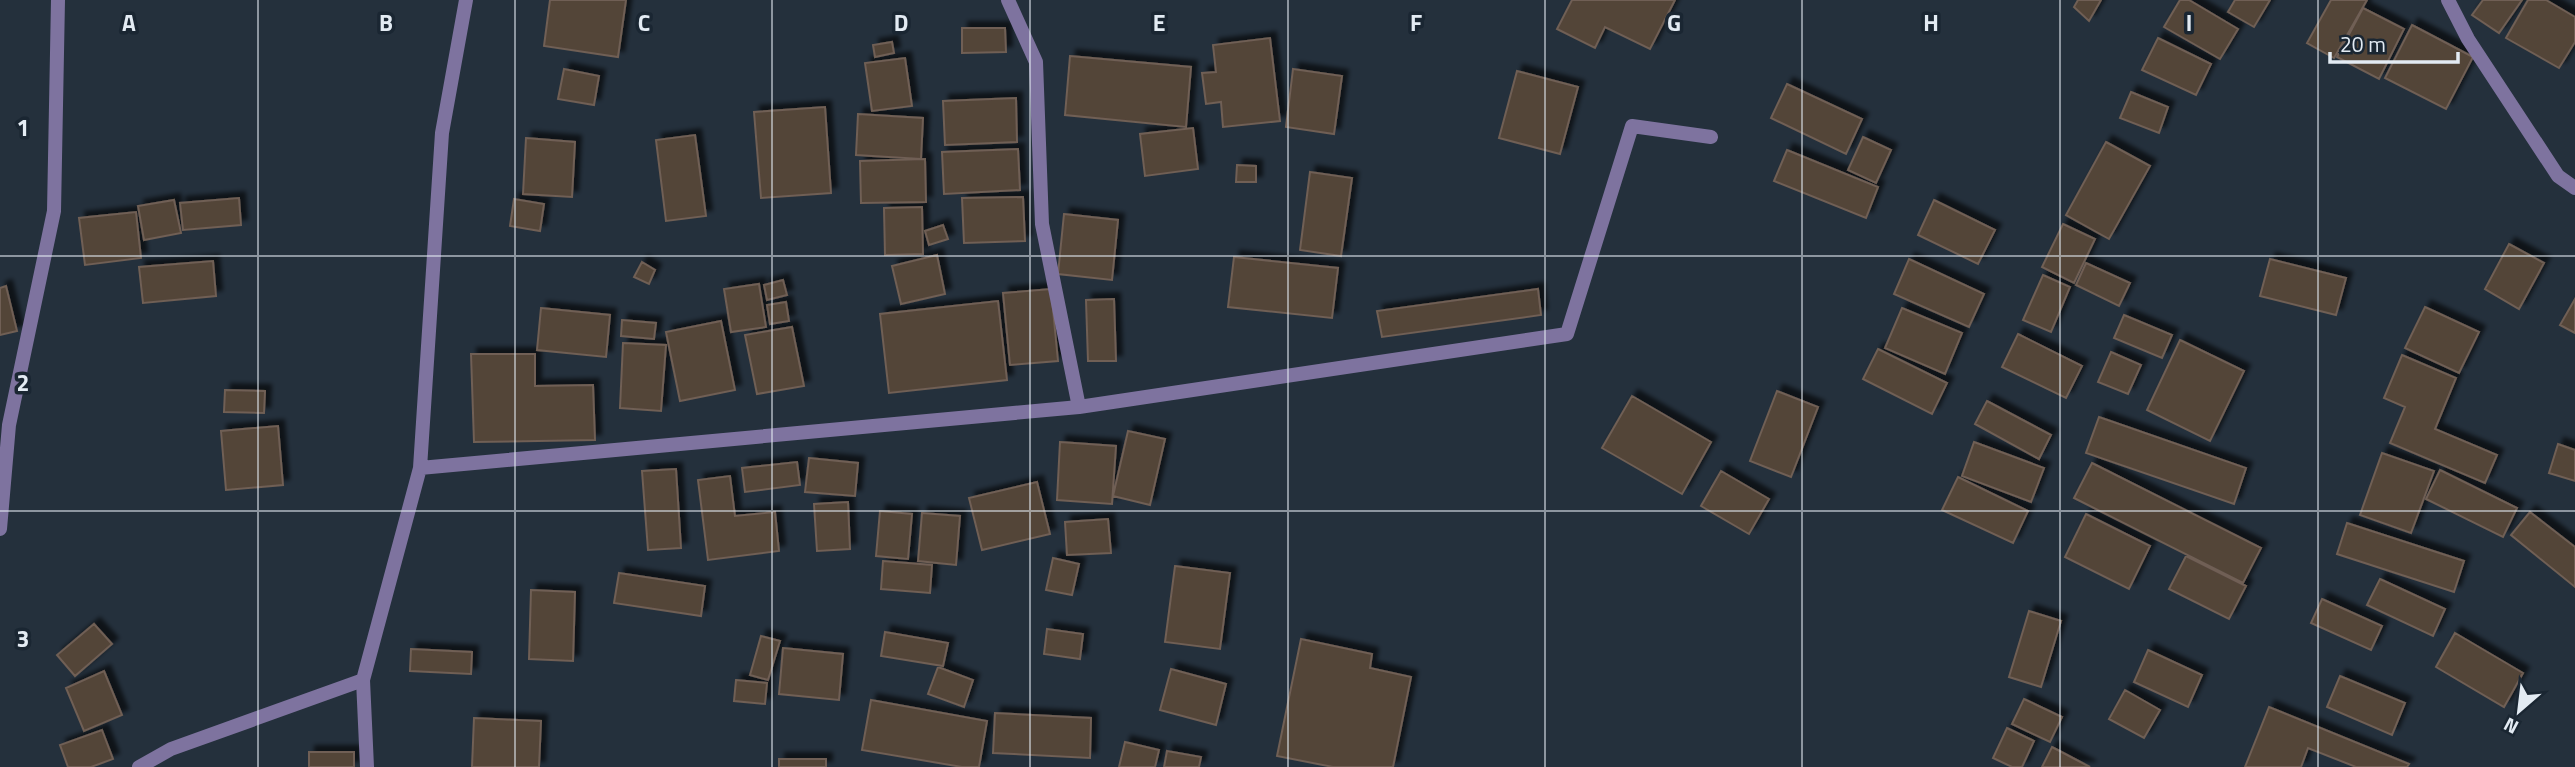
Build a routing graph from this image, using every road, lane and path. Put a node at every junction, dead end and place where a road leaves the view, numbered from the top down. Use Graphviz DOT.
graph roads {
  1 [pos="58,0"];
  2 [pos="466,0"];
  3 [pos="1008,0"];
  4 [pos="2448,0"];
  5 [pos="1711,137"];
  6 [pos="2575,188"];
  7 [pos="1079,407"];
  8 [pos="420,468"];
  9 [pos="0,529"];
  10 [pos="363,680"];
  11 [pos="139,767"];
  12 [pos="367,767"];
  1 -- 9 [label="street"];
  2 -- 8 [label="street"];
  3 -- 7 [label="street"];
  4 -- 6 [label="street"];
  5 -- 7 [label="street"];
  7 -- 8 [label="street"];
  8 -- 10 [label="street"];
  10 -- 11 [label="street"];
  10 -- 12 [label="street"];
}
